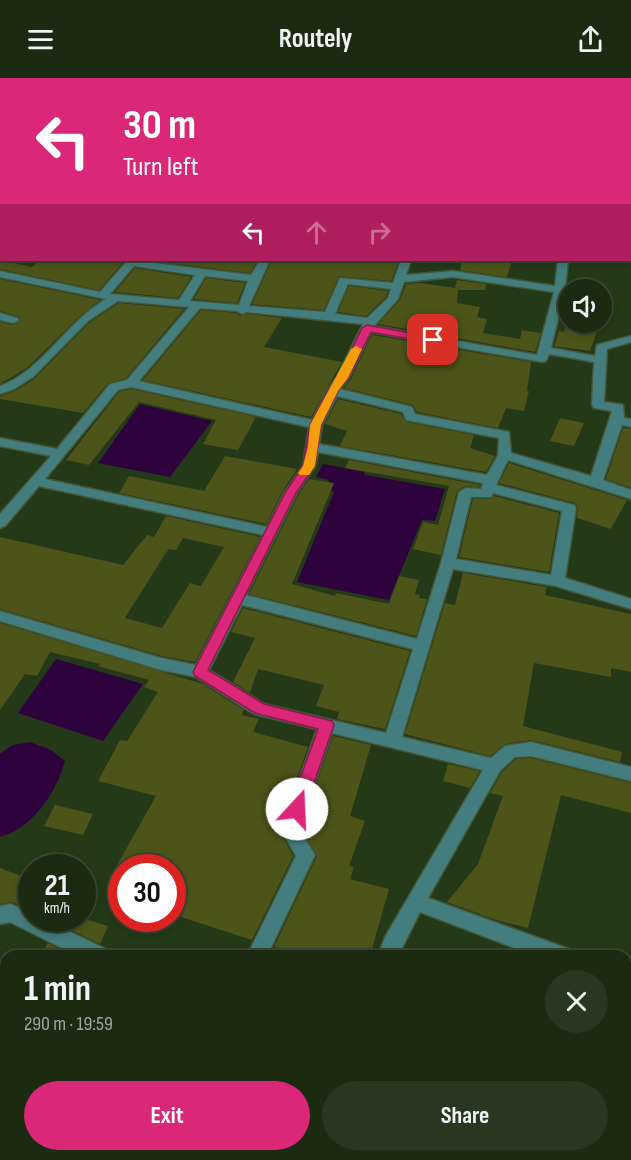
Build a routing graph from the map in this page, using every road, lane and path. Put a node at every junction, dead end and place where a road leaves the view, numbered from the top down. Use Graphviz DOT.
graph roads {
  1 [pos="132,261"];
  2 [pos="264,261"];
  3 [pos="406,261"];
  4 [pos="563,261"];
  5 [pos="202,273"];
  6 [pos="0,274"];
  7 [pos="254,279"];
  8 [pos="561,279"];
  9 [pos="398,283"];
  10 [pos="558,290"];
  11 [pos="102,296"];
  12 [pos="116,298"];
  13 [pos="558,298"];
  14 [pos="183,303"];
  15 [pos="197,305"];
  16 [pos="242,311"];
  17 [pos="0,316"];
  18 [pos="329,316"];
  19 [pos="13,320"];
  20 [pos="369,325"];
  21 [pos="631,339"];
  22 [pos="545,350"];
  23 [pos="600,360"];
  24 [pos="131,383"];
  25 [pos="0,390"];
  26 [pos="333,391"];
  27 [pos="617,420"];
  28 [pos="631,423"];
  29 [pos="316,425"];
  30 [pos="0,442"];
  31 [pos="314,447"];
  32 [pos="60,454"];
  33 [pos="504,455"];
  34 [pos="36,481"];
  35 [pos="489,483"];
  36 [pos="596,483"];
  37 [pos="631,495"];
  38 [pos="0,523"];
  39 [pos="270,532"];
  40 [pos="448,562"];
  41 [pos="557,581"];
  42 [pos="237,598"];
  43 [pos="631,604"];
  44 [pos="0,616"];
  45 [pos="422,646"];
  46 [pos="200,672"];
  47 [pos="327,725"];
  48 [pos="392,741"];
  49 [pos="494,766"];
  50 [pos="631,774"];
  51 [pos="416,902"];
  52 [pos="0,915"];
  53 [pos="87,950"];
  54 [pos="260,950"];
  55 [pos="390,950"];
  56 [pos="545,950"];
  1 -- 5 [label="street"];
  1 -- 11 [label="street"];
  2 -- 7 [label="street"];
  3 -- 9 [label="street"];
  4 -- 8 [label="street"];
  5 -- 7 [label="street"];
  5 -- 14 [label="street"];
  6 -- 11 [label="street"];
  7 -- 16 [label="street"];
  9 -- 10 [label="street"];
  9 -- 18 [label="street"];
  9 -- 20 [label="street"];
  11 -- 12 [label="street"];
  12 -- 14 [label="street"];
  12 -- 25 [label="street"];
  13 -- 22 [label="street"];
  14 -- 15 [label="street"];
  15 -- 16 [label="street"];
  15 -- 24 [label="street"];
  16 -- 18 [label="street"];
  17 -- 19 [label="street"];
  18 -- 20 [label="street"];
  20 -- 22 [label="street"];
  20 -- 26 [label="street"];
  21 -- 23 [label="street"];
  22 -- 23 [label="street"];
  23 -- 27 [label="street"];
  24 -- 29 [label="street"];
  24 -- 32 [label="street"];
  26 -- 29 [label="street"];
  26 -- 33 [label="street"];
  27 -- 28 [label="street"];
  27 -- 36 [label="street"];
  29 -- 31 [label="street"];
  30 -- 32 [label="street"];
  31 -- 35 [label="street"];
  31 -- 39 [label="street"];
  32 -- 34 [label="street"];
  33 -- 35 [label="street"];
  33 -- 36 [label="street"];
  34 -- 38 [label="street"];
  34 -- 39 [label="street"];
  35 -- 40 [label="street"];
  35 -- 41 [label="street"];
  36 -- 37 [label="street"];
  39 -- 42 [label="street"];
  40 -- 41 [label="street"];
  40 -- 45 [label="street"];
  41 -- 43 [label="street"];
  42 -- 45 [label="street"];
  42 -- 46 [label="street"];
  44 -- 46 [label="street"];
  45 -- 48 [label="street"];
  46 -- 47 [label="street"];
  47 -- 48 [label="street"];
  47 -- 54 [label="street"];
  48 -- 49 [label="street"];
  49 -- 50 [label="street"];
  49 -- 51 [label="street"];
  51 -- 55 [label="street"];
  51 -- 56 [label="street"];
  52 -- 53 [label="street"];
}
